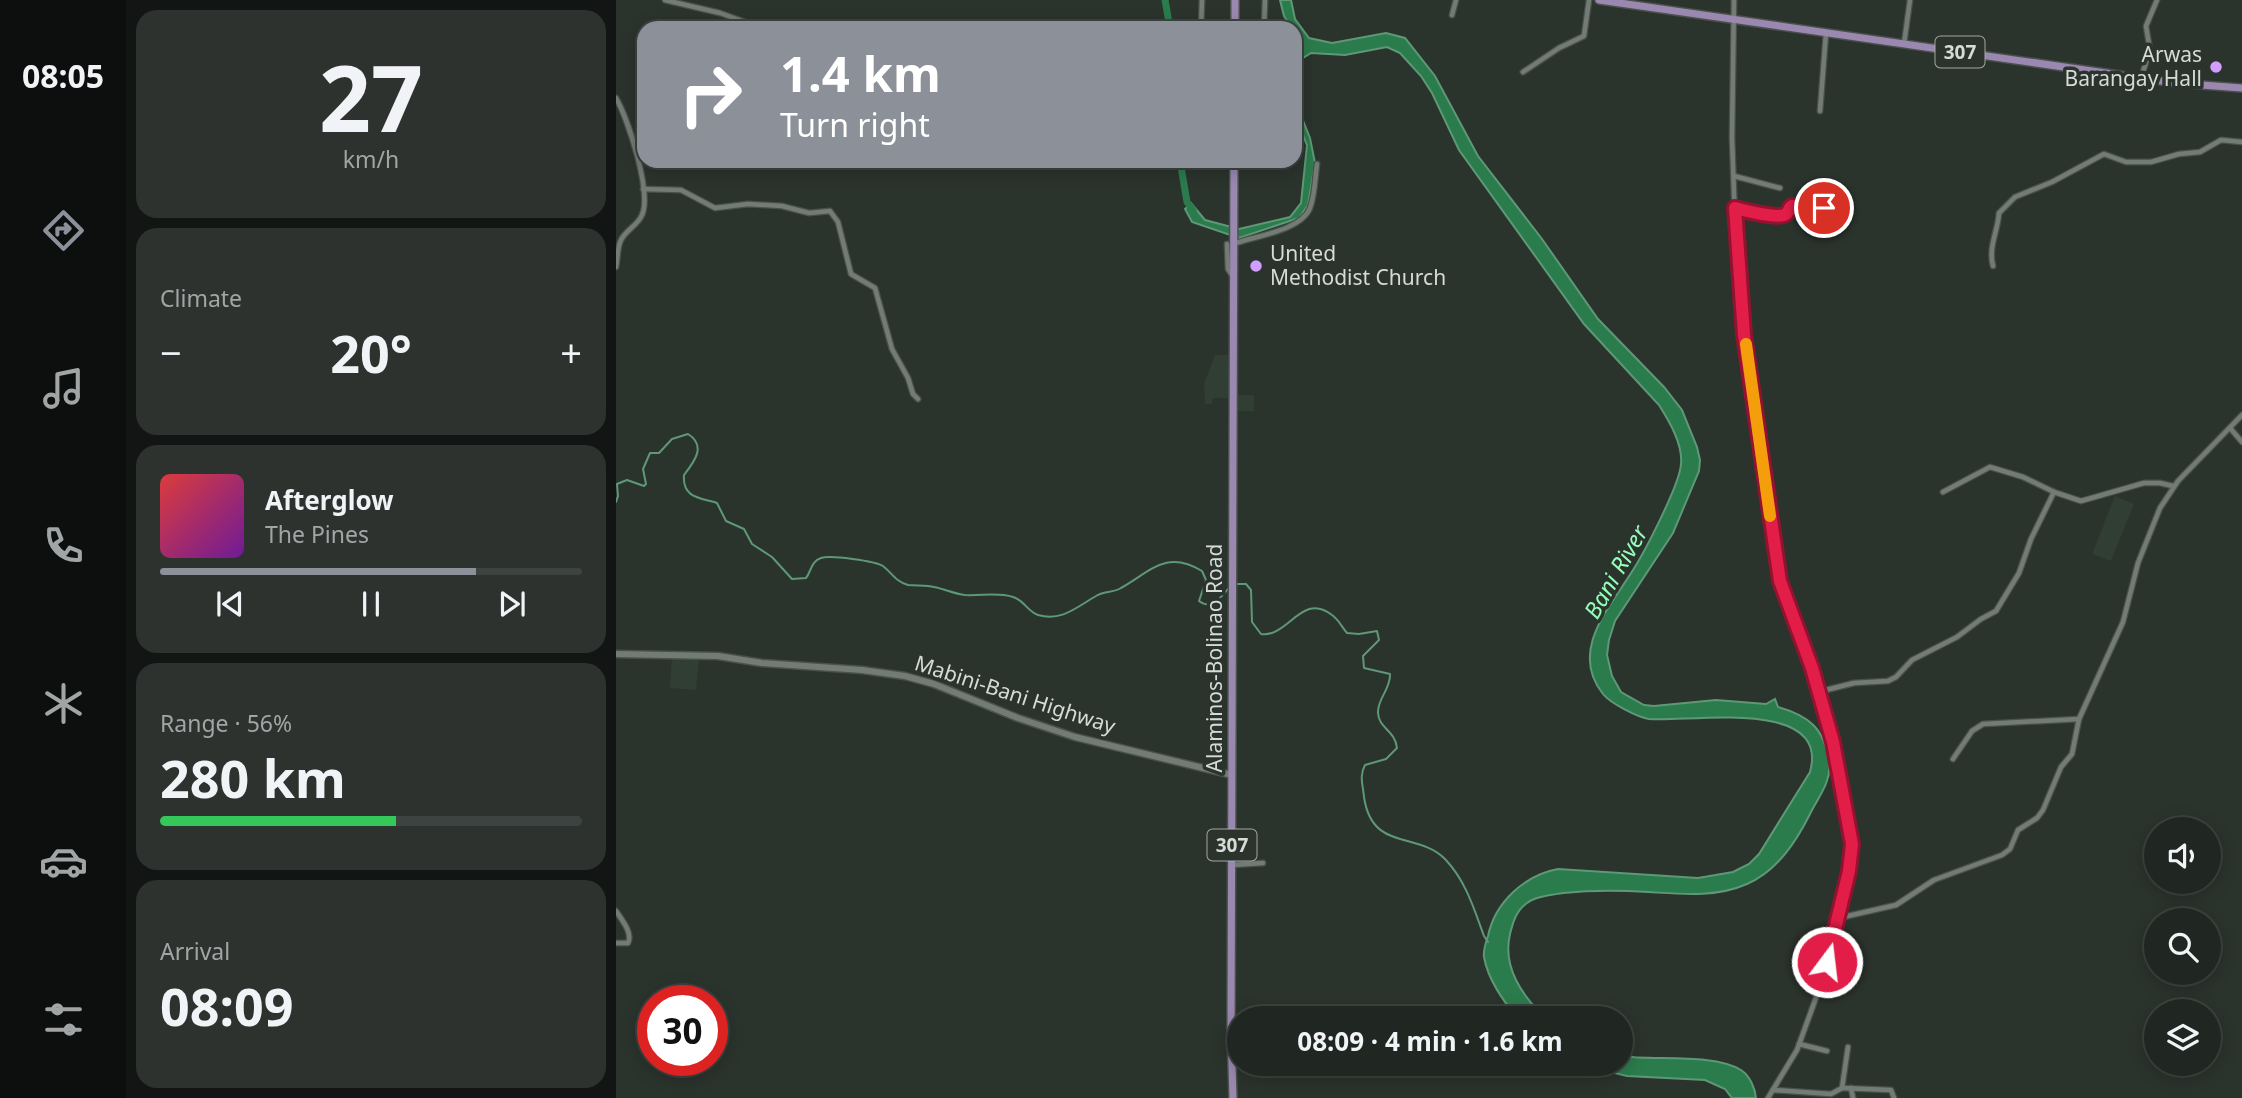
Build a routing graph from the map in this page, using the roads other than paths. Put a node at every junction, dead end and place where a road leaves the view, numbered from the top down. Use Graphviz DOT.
graph roads {
  1 [pos="665,0"];
  2 [pos="1202,0"];
  3 [pos="1235,0"];
  4 [pos="1265,0"];
  5 [pos="1456,0"];
  6 [pos="1589,0"];
  7 [pos="1599,0"];
  8 [pos="1734,0"];
  9 [pos="1910,0"];
  10 [pos="2157,0"];
  11 [pos="1452,15"];
  12 [pos="1734,19"];
  13 [pos="742,21"];
  14 [pos="1201,21"];
  15 [pos="1235,21"];
  16 [pos="1264,21"];
  17 [pos="1826,33"];
  18 [pos="1904,44"];
  19 [pos="1523,72"];
  20 [pos="2141,78"];
  21 [pos="2242,88"];
  22 [pos="616,99"];
  23 [pos="1820,111"];
  24 [pos="2242,142"];
  25 [pos="637,160"];
  26 [pos="1317,164"];
  27 [pos="639,168"];
  28 [pos="1234,168"];
  29 [pos="1734,176"];
  30 [pos="1829,187"];
  31 [pos="1780,188"];
  32 [pos="643,189"];
  33 [pos="1735,208"];
  34 [pos="1231,243"];
  35 [pos="1993,266"];
  36 [pos="616,267"];
  37 [pos="918,399"];
  38 [pos="2242,415"];
  39 [pos="2230,428"];
  40 [pos="2242,442"];
  41 [pos="2173,486"];
  42 [pos="1943,492"];
  43 [pos="2054,492"];
  44 [pos="616,654"];
  45 [pos="1818,692"];
  46 [pos="2079,719"];
  47 [pos="1953,759"];
  48 [pos="1232,775"];
  49 [pos="1263,863"];
  50 [pos="1231,865"];
  51 [pos="616,911"];
  52 [pos="1839,918"];
  53 [pos="616,943"];
  54 [pos="1799,1044"];
  55 [pos="1848,1047"];
  56 [pos="1827,1051"];
  57 [pos="1842,1088"];
  58 [pos="1851,1088"];
  59 [pos="1773,1090"];
  60 [pos="1233,1098"];
  61 [pos="1769,1098"];
  62 [pos="1853,1098"];
  63 [pos="1894,1098"];
  1 -- 13 [label="street"];
  2 -- 14 [label="street"];
  3 -- 15 [label="main road"];
  4 -- 16 [label="street"];
  5 -- 11 [label="street"];
  6 -- 19 [label="street"];
  7 -- 12 [label="main road, 307"];
  8 -- 12 [label="street"];
  9 -- 18 [label="street"];
  10 -- 20 [label="street"];
  12 -- 17 [label="main road, 307"];
  12 -- 29 [label="street"];
  17 -- 18 [label="main road, 307"];
  17 -- 23 [label="street"];
  18 -- 20 [label="main road, 307"];
  20 -- 21 [label="main road, 307"];
  22 -- 25 [label="street"];
  24 -- 35 [label="street"];
  26 -- 34 [label="street"];
  27 -- 32 [label="street"];
  28 -- 34 [label="main road, Alaminos-Bolinao Road / 307"];
  29 -- 31 [label="street"];
  29 -- 33 [label="street"];
  30 -- 33 [label="street"];
  32 -- 36 [label="street"];
  32 -- 37 [label="street"];
  33 -- 45 [label="street"];
  34 -- 48 [label="main road, Alaminos-Bolinao Road / 307"];
  38 -- 39 [label="street"];
  39 -- 40 [label="street"];
  39 -- 41 [label="street"];
  41 -- 43 [label="street"];
  41 -- 46 [label="street"];
  42 -- 43 [label="street"];
  43 -- 45 [label="street"];
  44 -- 48 [label="main road, Mabini-Bani Highway"];
  45 -- 52 [label="street"];
  46 -- 47 [label="street"];
  46 -- 52 [label="street"];
  48 -- 50 [label="main road, Alaminos-Bolinao Road / 307"];
  49 -- 50 [label="street"];
  50 -- 60 [label="main road, Alaminos-Bolinao Road / 307"];
  51 -- 53 [label="street"];
  52 -- 54 [label="street"];
  54 -- 56 [label="street"];
  54 -- 59 [label="street"];
  55 -- 57 [label="street"];
  57 -- 58 [label="street"];
  57 -- 59 [label="street"];
  58 -- 62 [label="street"];
  58 -- 63 [label="street"];
  59 -- 61 [label="street"];
}
